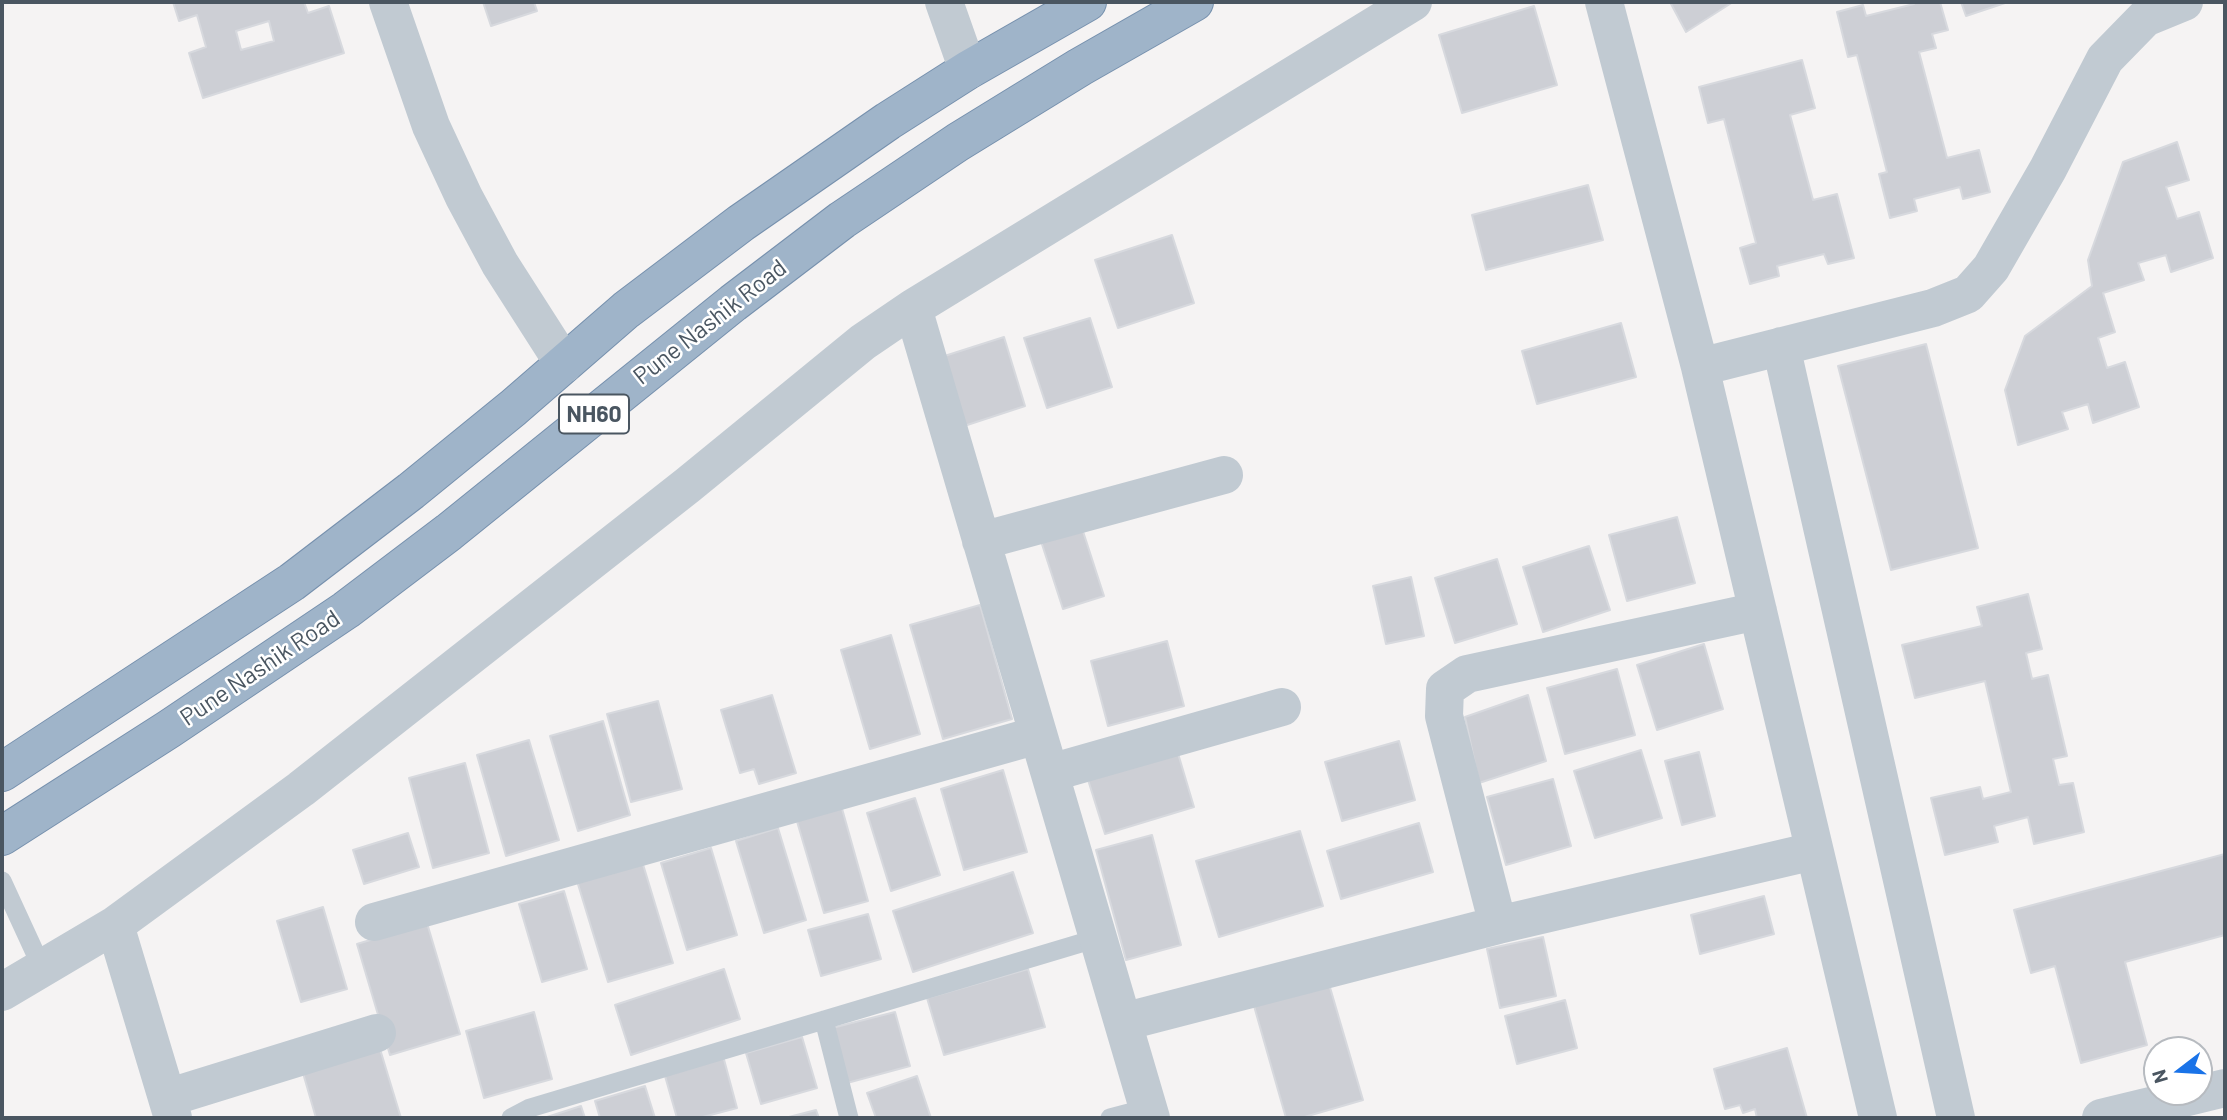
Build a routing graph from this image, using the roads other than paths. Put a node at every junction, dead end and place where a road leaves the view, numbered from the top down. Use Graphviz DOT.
graph roads {
  1 [pos="388,2"];
  2 [pos="944,2"];
  3 [pos="1087,2"];
  4 [pos="1194,2"];
  5 [pos="1413,2"];
  6 [pos="1604,2"];
  7 [pos="2184,2"];
  8 [pos="968,70"];
  9 [pos="913,308"];
  10 [pos="1781,346"];
  11 [pos="564,364"];
  12 [pos="1700,367"];
  13 [pos="1224,475"];
  14 [pos="981,541"];
  15 [pos="1758,611"];
  16 [pos="1282,707"];
  17 [pos="1038,735"];
  18 [pos="2,772"];
  19 [pos="1049,773"];
  20 [pos="2,836"];
  21 [pos="1814,851"];
  22 [pos="2,881"];
  23 [pos="374,922"];
  24 [pos="115,925"];
  25 [pos="1497,925"];
  26 [pos="1098,938"];
  27 [pos="42,968"];
  28 [pos="2,992"];
  29 [pos="824,1020"];
  30 [pos="1123,1022"];
  31 [pos="377,1033"];
  32 [pos="2225,1088"];
  33 [pos="170,1108"];
  34 [pos="1149,1113"];
  35 [pos="510,1118"];
  36 [pos="849,1118"];
  37 [pos="1110,1118"];
  38 [pos="1878,1118"];
  39 [pos="1956,1118"];
  40 [pos="2101,1118"];
  1 -- 11 [label="street"];
  2 -- 8 [label="street"];
  3 -- 8 [label="highway, NH60"];
  4 -- 20 [label="highway, Pune Nashik Road / NH60"];
  5 -- 9 [label="street"];
  6 -- 12 [label="street"];
  7 -- 10 [label="street"];
  8 -- 11 [label="highway, NH60"];
  9 -- 14 [label="street"];
  9 -- 24 [label="street"];
  10 -- 12 [label="street"];
  10 -- 39 [label="street"];
  11 -- 18 [label="highway, NH60"];
  12 -- 15 [label="street"];
  13 -- 14 [label="street"];
  14 -- 17 [label="street"];
  15 -- 21 [label="street"];
  15 -- 25 [label="street"];
  16 -- 19 [label="street"];
  17 -- 19 [label="street"];
  17 -- 23 [label="street"];
  19 -- 26 [label="street"];
  21 -- 25 [label="street"];
  21 -- 38 [label="street"];
  22 -- 27 [label="lane"];
  24 -- 27 [label="street"];
  24 -- 33 [label="street"];
  25 -- 30 [label="street"];
  26 -- 29 [label="lane"];
  26 -- 30 [label="street"];
  27 -- 28 [label="street"];
  29 -- 35 [label="lane"];
  29 -- 36 [label="lane"];
  30 -- 34 [label="street"];
  31 -- 33 [label="street"];
  32 -- 40 [label="street"];
  34 -- 37 [label="lane"];
}
